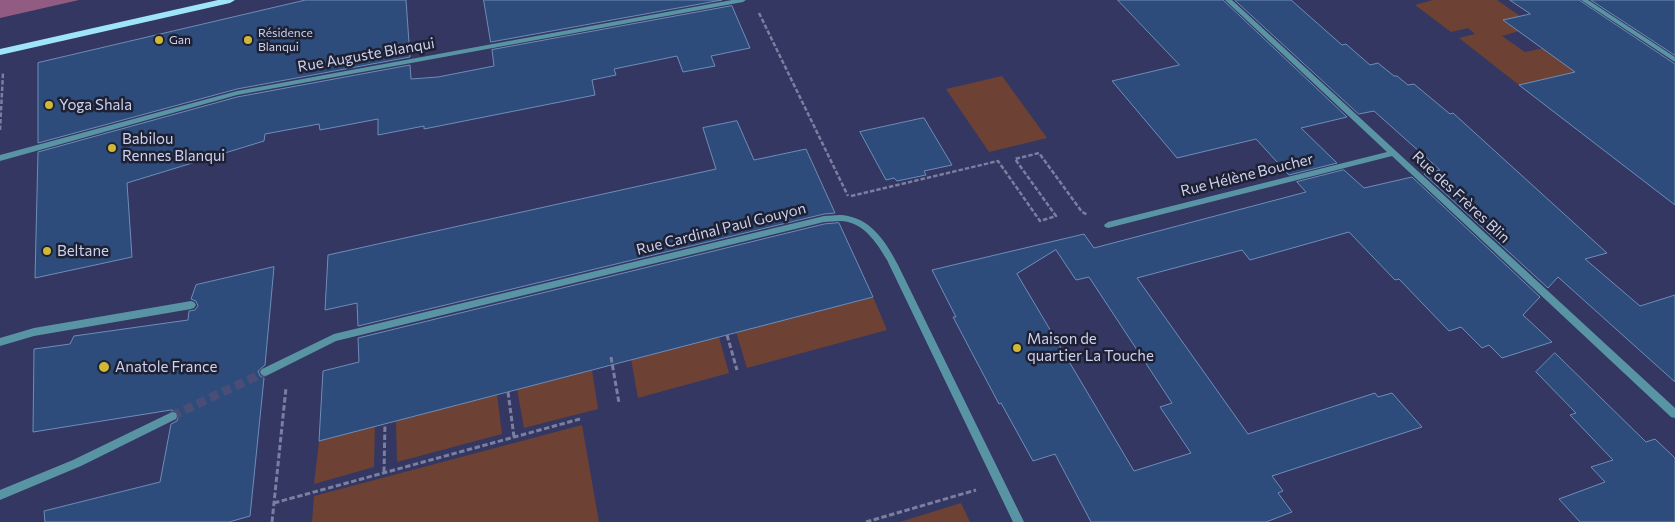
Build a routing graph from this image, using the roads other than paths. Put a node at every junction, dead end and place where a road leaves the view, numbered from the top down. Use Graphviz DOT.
graph roads {
  1 [pos="230,0"];
  2 [pos="743,0"];
  3 [pos="1228,0"];
  4 [pos="1584,0"];
  5 [pos="0,52"];
  6 [pos="1675,60"];
  7 [pos="1393,153"];
  8 [pos="0,158"];
  9 [pos="1108,225"];
  10 [pos="190,304"];
  11 [pos="0,342"];
  12 [pos="265,372"];
  13 [pos="1675,414"];
  14 [pos="172,416"];
  15 [pos="0,496"];
  16 [pos="1019,522"];
  1 -- 5 [label="main road"];
  2 -- 8 [label="street, Rue Auguste Blanqui"];
  3 -- 7 [label="street, Rue des Frères Blin"];
  4 -- 6 [label="street"];
  7 -- 9 [label="street, Rue Hélène Boucher"];
  7 -- 13 [label="street, Rue des Frères Blin"];
  10 -- 11 [label="street"];
  12 -- 16 [label="street, Rue Cardinal Paul Gouyon"];
  14 -- 15 [label="street"];
}
